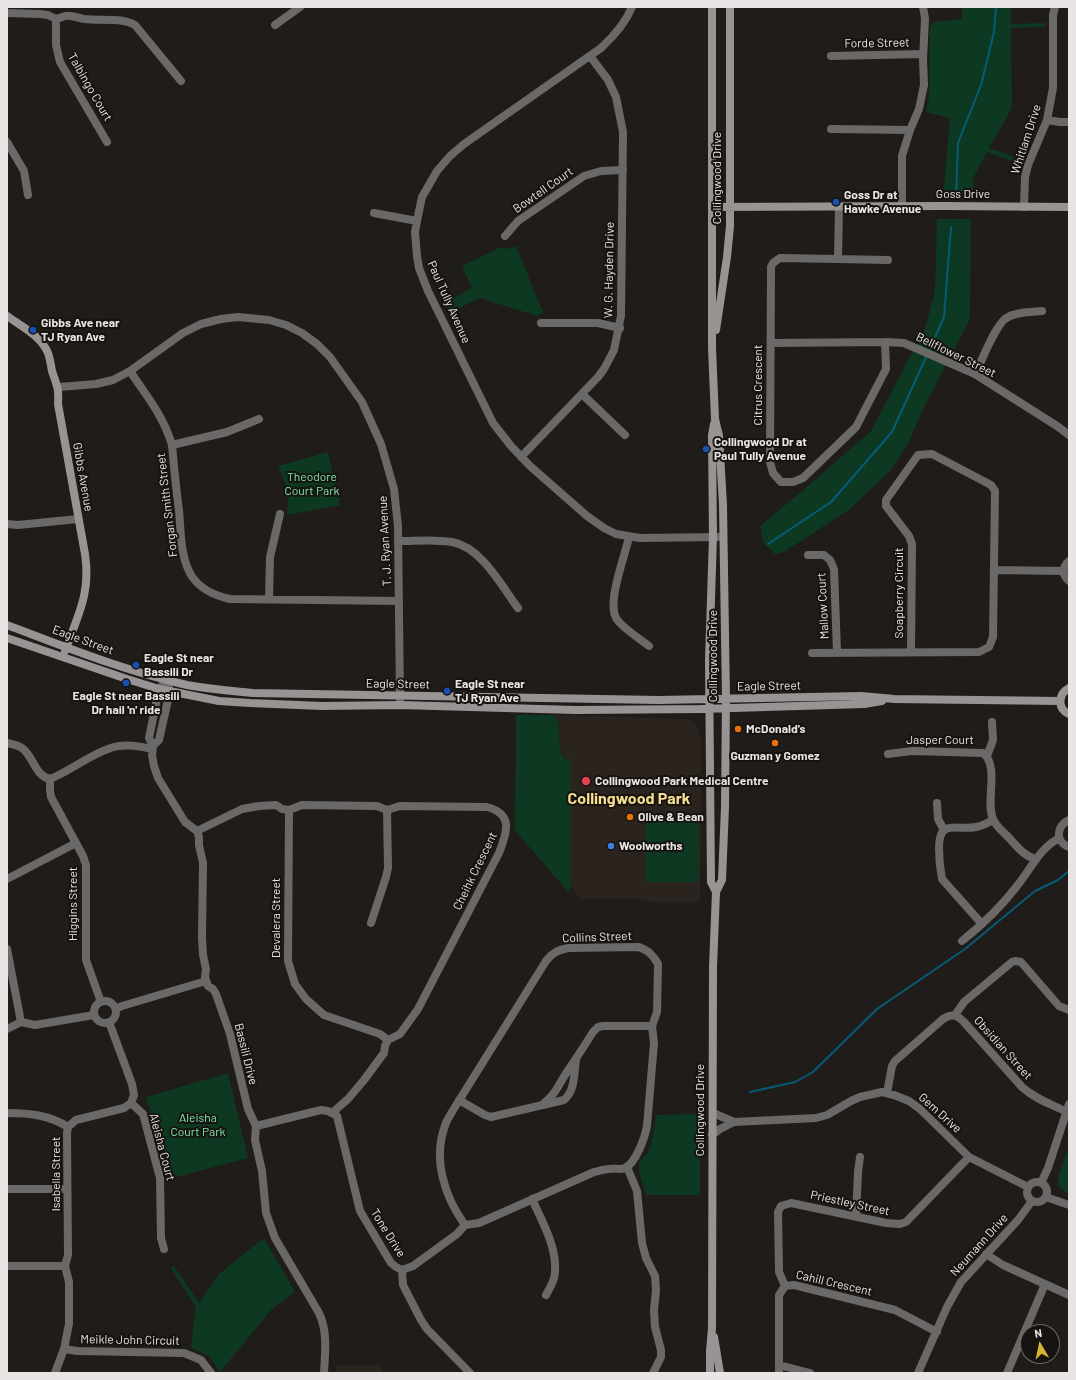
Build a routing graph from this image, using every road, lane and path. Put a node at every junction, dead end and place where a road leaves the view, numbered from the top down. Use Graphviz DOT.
graph roads {
  1 [pos="300,7"];
  2 [pos="632,7"];
  3 [pos="712,7"];
  4 [pos="730,7"];
  5 [pos="923,7"];
  6 [pos="1055,7"];
  7 [pos="7,13"];
  8 [pos="56,19"];
  9 [pos="275,25"];
  10 [pos="923,54"];
  11 [pos="590,56"];
  12 [pos="831,56"];
  13 [pos="181,81"];
  14 [pos="1047,120"];
  15 [pos="1069,122"];
  16 [pos="831,129"];
  17 [pos="910,130"];
  18 [pos="7,142"];
  19 [pos="107,142"];
  20 [pos="623,170"];
  21 [pos="28,195"];
  22 [pos="839,206"];
  23 [pos="902,206"];
  24 [pos="713,207"];
  25 [pos="730,207"];
  26 [pos="1024,207"];
  27 [pos="1069,207"];
  28 [pos="374,213"];
  29 [pos="417,221"];
  30 [pos="505,236"];
  31 [pos="838,259"];
  32 [pos="888,260"];
  33 [pos="1042,311"];
  34 [pos="7,316"];
  35 [pos="541,323"];
  36 [pos="620,328"];
  37 [pos="885,342"];
  38 [pos="771,343"];
  39 [pos="712,348"];
  40 [pos="130,371"];
  41 [pos="975,374"];
  42 [pos="59,387"];
  43 [pos="582,394"];
  44 [pos="260,419"];
  45 [pos="715,419"];
  46 [pos="625,435"];
  47 [pos="1069,435"];
  48 [pos="172,445"];
  49 [pos="521,457"];
  50 [pos="280,514"];
  51 [pos="78,519"];
  52 [pos="7,524"];
  53 [pos="629,537"];
  54 [pos="713,537"];
  55 [pos="723,537"];
  56 [pos="399,541"];
  57 [pos="808,555"];
  58 [pos="1069,561"];
  59 [pos="994,570"];
  60 [pos="1063,571"];
  61 [pos="1069,581"];
  62 [pos="269,599"];
  63 [pos="399,601"];
  64 [pos="518,608"];
  65 [pos="7,625"];
  66 [pos="7,638"];
  67 [pos="649,646"];
  68 [pos="67,647"];
  69 [pos="837,652"];
  70 [pos="911,652"];
  71 [pos="812,653"];
  72 [pos="63,658"];
  73 [pos="166,680"];
  74 [pos="1069,688"];
  75 [pos="159,689"];
  76 [pos="170,691"];
  77 [pos="400,696"];
  78 [pos="726,699"];
  79 [pos="894,699"];
  80 [pos="710,700"];
  81 [pos="1060,701"];
  82 [pos="400,705"];
  83 [pos="726,708"];
  84 [pos="710,709"];
  85 [pos="1069,714"];
  86 [pos="992,722"];
  87 [pos="7,743"];
  88 [pos="152,747"];
  89 [pos="888,754"];
  90 [pos="987,756"];
  91 [pos="50,779"];
  92 [pos="937,803"];
  93 [pos="288,810"];
  94 [pos="387,810"];
  95 [pos="993,820"];
  96 [pos="1069,820"];
  97 [pos="944,830"];
  98 [pos="197,831"];
  99 [pos="1059,838"];
  100 [pos="76,843"];
  101 [pos="1069,847"];
  102 [pos="1035,859"];
  103 [pos="7,879"];
  104 [pos="716,892"];
  105 [pos="371,923"];
  106 [pos="982,924"];
  107 [pos="962,941"];
  108 [pos="7,949"];
  109 [pos="206,981"];
  110 [pos="101,1002"];
  111 [pos="116,1009"];
  112 [pos="1069,1010"];
  113 [pos="94,1015"];
  114 [pos="956,1015"];
  115 [pos="21,1022"];
  116 [pos="109,1022"];
  117 [pos="652,1026"];
  118 [pos="7,1029"];
  119 [pos="388,1040"];
  120 [pos="576,1060"];
  121 [pos="887,1093"];
  122 [pos="459,1100"];
  123 [pos="131,1103"];
  124 [pos="541,1105"];
  125 [pos="1068,1108"];
  126 [pos="7,1113"];
  127 [pos="332,1113"];
  128 [pos="713,1113"];
  129 [pos="734,1122"];
  130 [pos="256,1126"];
  131 [pos="68,1127"];
  132 [pos="712,1135"];
  133 [pos="860,1157"];
  134 [pos="969,1157"];
  135 [pos="626,1167"];
  136 [pos="1041,1183"];
  137 [pos="1028,1187"];
  138 [pos="7,1188"];
  139 [pos="68,1189"];
  140 [pos="1046,1196"];
  141 [pos="532,1199"];
  142 [pos="1032,1201"];
  143 [pos="1069,1205"];
  144 [pos="856,1217"];
  145 [pos="465,1225"];
  146 [pos="164,1249"];
  147 [pos="986,1254"];
  148 [pos="7,1266"];
  149 [pos="65,1266"];
  150 [pos="402,1270"];
  151 [pos="1046,1284"];
  152 [pos="785,1286"];
  153 [pos="546,1295"];
  154 [pos="1069,1295"];
  155 [pos="712,1328"];
  156 [pos="937,1332"];
  157 [pos="64,1348"];
  158 [pos="779,1369"];
  159 [pos="55,1373"];
  160 [pos="211,1373"];
  161 [pos="324,1373"];
  162 [pos="470,1373"];
  163 [pos="653,1373"];
  164 [pos="710,1373"];
  165 [pos="720,1373"];
  166 [pos="810,1373"];
  167 [pos="918,1373"];
  168 [pos="1007,1373"];
  1 -- 9 [label="street"];
  2 -- 11 [label="street, Paul Tully Avenue"];
  3 -- 24 [label="street, Collingwood Drive"];
  4 -- 25 [label="street, Collingwood Drive"];
  5 -- 10 [label="street"];
  6 -- 14 [label="street, Whitlam Drive"];
  7 -- 8 [label="street"];
  8 -- 13 [label="street"];
  8 -- 19 [label="street, Talbingo Court"];
  10 -- 12 [label="street, Forde Street"];
  10 -- 17 [label="street"];
  11 -- 20 [label="street, W. G. Hayden Drive"];
  11 -- 29 [label="street, Paul Tully Avenue"];
  14 -- 15 [label="street"];
  14 -- 26 [label="street, Whitlam Drive"];
  16 -- 17 [label="street"];
  17 -- 23 [label="street"];
  18 -- 21 [label="street"];
  20 -- 30 [label="street, Bowtell Court"];
  20 -- 36 [label="street, W. G. Hayden Drive"];
  22 -- 23 [label="street, Goss Drive"];
  22 -- 25 [label="street, Goss Drive"];
  22 -- 31 [label="street"];
  23 -- 26 [label="street, Goss Drive"];
  24 -- 25 [label="street, Goss Drive"];
  24 -- 39 [label="street, Collingwood Drive"];
  25 -- 39 [label="street, Collingwood Drive"];
  26 -- 27 [label="street, Goss Drive"];
  28 -- 29 [label="street"];
  29 -- 49 [label="street, Paul Tully Avenue"];
  31 -- 32 [label="street"];
  31 -- 38 [label="street, Citrus Crescent"];
  33 -- 41 [label="street"];
  34 -- 42 [label="street, Gibbs Avenue"];
  35 -- 36 [label="street"];
  36 -- 43 [label="street, W. G. Hayden Drive"];
  37 -- 38 [label="street, Bellflower Street"];
  37 -- 38 [label="street, Citrus Crescent"];
  37 -- 41 [label="street, Bellflower Street"];
  39 -- 45 [label="street, Collingwood Drive"];
  40 -- 42 [label="street, T. J. Ryan Avenue"];
  40 -- 48 [label="street, Forgan Smith Street"];
  40 -- 56 [label="street, T. J. Ryan Avenue"];
  41 -- 47 [label="street, Bellflower Street"];
  42 -- 51 [label="street, Gibbs Avenue"];
  43 -- 46 [label="street"];
  43 -- 49 [label="street, W. G. Hayden Drive"];
  44 -- 48 [label="street"];
  45 -- 54 [label="street, Collingwood Drive"];
  45 -- 55 [label="street, Collingwood Drive"];
  48 -- 62 [label="street, Forgan Smith Street"];
  49 -- 53 [label="street, Paul Tully Avenue"];
  50 -- 62 [label="street"];
  51 -- 52 [label="street"];
  51 -- 68 [label="street, Gibbs Avenue"];
  53 -- 54 [label="street, Paul Tully Avenue"];
  53 -- 67 [label="street"];
  54 -- 55 [label="street, Paul Tully Avenue"];
  54 -- 80 [label="street, Collingwood Drive"];
  55 -- 78 [label="street, Collingwood Drive"];
  56 -- 63 [label="street, T. J. Ryan Avenue"];
  56 -- 64 [label="street"];
  57 -- 69 [label="street, Mallow Court"];
  58 -- 60 [label="street"];
  59 -- 60 [label="street"];
  59 -- 70 [label="street"];
  59 -- 70 [label="street, Soapberry Circuit"];
  60 -- 61 [label="street"];
  62 -- 63 [label="street, Forgan Smith Street"];
  63 -- 77 [label="street, T. J. Ryan Avenue"];
  65 -- 68 [label="street, Eagle Street"];
  66 -- 72 [label="street, Eagle Street"];
  68 -- 72 [label="street, Gibbs Avenue"];
  68 -- 73 [label="street, Eagle Street"];
  69 -- 70 [label="street"];
  69 -- 71 [label="street"];
  72 -- 75 [label="street, Eagle Street"];
  73 -- 75 [label="street"];
  73 -- 76 [label="street"];
  73 -- 77 [label="street, Eagle Street"];
  74 -- 81 [label="street"];
  75 -- 76 [label="street, Eagle Street"];
  75 -- 88 [label="street"];
  76 -- 82 [label="street, Eagle Street"];
  76 -- 88 [label="street"];
  77 -- 80 [label="street, Eagle Street"];
  77 -- 82 [label="street, T. J. Ryan Avenue"];
  78 -- 79 [label="street, Eagle Street"];
  78 -- 80 [label="street, Eagle Street"];
  78 -- 83 [label="street, Collingwood Drive"];
  79 -- 81 [label="street, Eagle Street"];
  79 -- 83 [label="street, Eagle Street"];
  80 -- 84 [label="street, Collingwood Drive"];
  81 -- 85 [label="street"];
  82 -- 84 [label="street, Eagle Street"];
  83 -- 84 [label="street, Eagle Street"];
  83 -- 104 [label="street, Collingwood Drive"];
  84 -- 104 [label="street, Collingwood Drive"];
  86 -- 90 [label="street"];
  87 -- 91 [label="street"];
  88 -- 91 [label="street"];
  88 -- 98 [label="street"];
  89 -- 90 [label="street, Jasper Court"];
  90 -- 95 [label="street, Jasper Court"];
  91 -- 100 [label="street, Higgins Street"];
  92 -- 97 [label="street"];
  93 -- 94 [label="street, Cheihk Crescent"];
  93 -- 98 [label="street, Cheihk Crescent"];
  93 -- 119 [label="street, Devalera Street"];
  94 -- 105 [label="street"];
  94 -- 119 [label="street, Cheihk Crescent"];
  95 -- 97 [label="street"];
  95 -- 102 [label="street"];
  96 -- 99 [label="street"];
  97 -- 106 [label="street"];
  98 -- 109 [label="street"];
  99 -- 101 [label="street"];
  99 -- 102 [label="street"];
  100 -- 103 [label="street"];
  100 -- 110 [label="street, Higgins Street"];
  102 -- 106 [label="street"];
  104 -- 128 [label="street, Collingwood Drive"];
  106 -- 107 [label="street"];
  108 -- 115 [label="street"];
  109 -- 111 [label="street"];
  109 -- 130 [label="street, Bassili Drive"];
  110 -- 111 [label="street"];
  110 -- 113 [label="street"];
  111 -- 116 [label="street"];
  112 -- 114 [label="street"];
  113 -- 115 [label="street"];
  113 -- 116 [label="street"];
  114 -- 121 [label="street, Obsidian Street"];
  114 -- 125 [label="street, Obsidian Street"];
  115 -- 118 [label="street"];
  116 -- 123 [label="street"];
  117 -- 120 [label="street"];
  117 -- 122 [label="street, Collins Street"];
  117 -- 135 [label="street, Collins Street"];
  119 -- 127 [label="street"];
  120 -- 124 [label="street"];
  120 -- 124 [label="street"];
  121 -- 129 [label="street, Gem Drive"];
  121 -- 134 [label="street, Gem Drive"];
  122 -- 124 [label="street"];
  122 -- 145 [label="street, Collins Street"];
  123 -- 131 [label="street, Isabella Street"];
  123 -- 146 [label="street, Aleisha Court"];
  125 -- 136 [label="street"];
  126 -- 131 [label="street"];
  127 -- 130 [label="street"];
  127 -- 150 [label="street, Tone Drive"];
  128 -- 129 [label="street, Gem Drive"];
  128 -- 132 [label="street, Collingwood Drive"];
  129 -- 132 [label="street, Gem Drive"];
  130 -- 161 [label="street, Bassili Drive"];
  131 -- 139 [label="street, Isabella Street"];
  132 -- 155 [label="street, Collingwood Drive"];
  133 -- 144 [label="street"];
  134 -- 137 [label="street, Gem Drive"];
  134 -- 144 [label="street, Priestley Street"];
  135 -- 141 [label="street"];
  135 -- 163 [label="street"];
  136 -- 137 [label="street"];
  136 -- 140 [label="street"];
  137 -- 142 [label="street"];
  138 -- 139 [label="street"];
  139 -- 149 [label="street, Isabella Street"];
  140 -- 142 [label="street"];
  140 -- 143 [label="street"];
  141 -- 145 [label="street"];
  141 -- 153 [label="street"];
  142 -- 147 [label="street, Neumann Drive"];
  144 -- 152 [label="street, Priestley Street"];
  145 -- 150 [label="street"];
  147 -- 151 [label="street"];
  147 -- 156 [label="street, Neumann Drive"];
  148 -- 149 [label="street"];
  149 -- 157 [label="street, Isabella Street"];
  150 -- 162 [label="street, Tone Drive"];
  151 -- 154 [label="street"];
  151 -- 168 [label="street"];
  152 -- 156 [label="street, Cahill Crescent"];
  152 -- 158 [label="street, Cahill Crescent"];
  155 -- 164 [label="street, Collingwood Drive"];
  155 -- 165 [label="street, Collingwood Drive"];
  156 -- 167 [label="street, Neumann Drive"];
  157 -- 159 [label="street, Isabella Street"];
  157 -- 160 [label="street, Meikle John Circuit"];
  158 -- 166 [label="street"];
}
